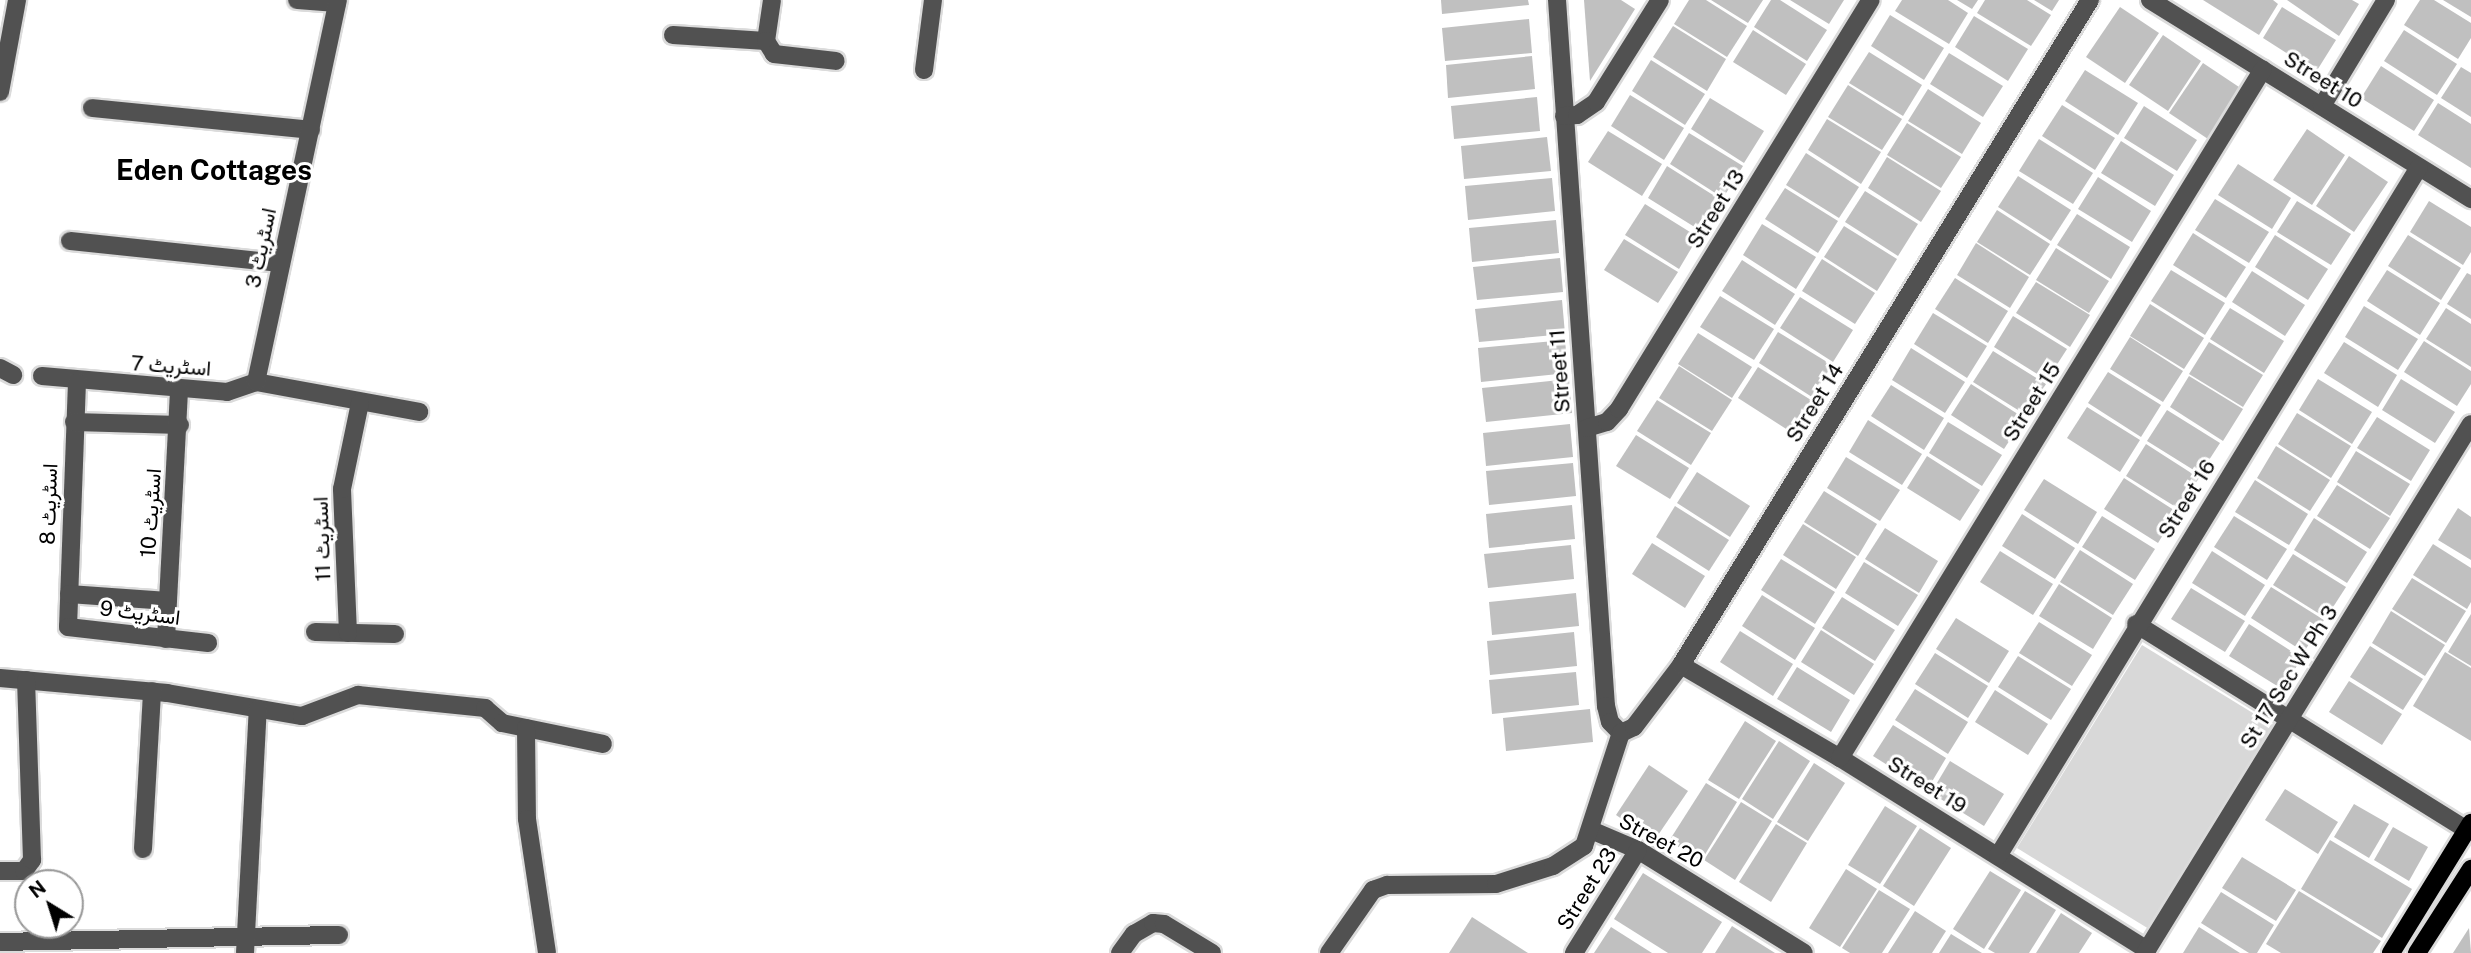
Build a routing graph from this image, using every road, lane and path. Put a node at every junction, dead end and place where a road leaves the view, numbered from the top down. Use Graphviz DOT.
graph roads {
  1 [pos="17,0"];
  2 [pos="297,0"];
  3 [pos="772,0"];
  4 [pos="933,0"];
  5 [pos="1557,0"];
  6 [pos="1660,0"];
  7 [pos="1871,0"];
  8 [pos="2090,0"];
  9 [pos="2150,0"];
  10 [pos="2386,0"];
  11 [pos="337,2"];
  12 [pos="2172,5"];
  13 [pos="673,35"];
  14 [pos="766,41"];
  15 [pos="836,61"];
  16 [pos="924,69"];
  17 [pos="2263,69"];
  18 [pos="0,92"];
  19 [pos="2322,106"];
  20 [pos="92,108"];
  21 [pos="1564,116"];
  22 [pos="311,130"];
  23 [pos="2419,167"];
  24 [pos="2471,199"];
  25 [pos="71,241"];
  26 [pos="281,263"];
  27 [pos="42,376"];
  28 [pos="76,382"];
  29 [pos="256,382"];
  30 [pos="179,389"];
  31 [pos="360,402"];
  32 [pos="419,412"];
  33 [pos="74,422"];
  34 [pos="2471,424"];
  35 [pos="180,425"];
  36 [pos="1587,428"];
  37 [pos="69,594"];
  38 [pos="167,601"];
  39 [pos="2136,625"];
  40 [pos="68,627"];
  41 [pos="315,632"];
  42 [pos="348,633"];
  43 [pos="395,634"];
  44 [pos="166,639"];
  45 [pos="208,643"];
  46 [pos="1681,665"];
  47 [pos="0,678"];
  48 [pos="26,680"];
  49 [pos="152,691"];
  50 [pos="258,709"];
  51 [pos="2289,720"];
  52 [pos="526,728"];
  53 [pos="1621,733"];
  54 [pos="603,744"];
  55 [pos="1840,758"];
  56 [pos="2469,827"];
  57 [pos="1591,830"];
  58 [pos="143,849"];
  59 [pos="1638,849"];
  60 [pos="1997,856"];
  61 [pos="2471,869"];
  62 [pos="0,871"];
  63 [pos="339,935"];
  64 [pos="0,942"];
  65 [pos="245,944"];
  66 [pos="2146,951"];
  67 [pos="547,953"];
  68 [pos="1120,953"];
  69 [pos="1212,953"];
  70 [pos="1329,953"];
  71 [pos="1574,953"];
  72 [pos="1804,953"];
  73 [pos="2391,953"];
  74 [pos="2417,953"];
  1 -- 18 [label="street"];
  2 -- 11 [label="street"];
  3 -- 14 [label="street"];
  4 -- 16 [label="street"];
  5 -- 21 [label="street, Street 11"];
  6 -- 21 [label="street"];
  7 -- 36 [label="street, Street 13"];
  8 -- 46 [label="street, Street 14"];
  9 -- 12 [label="street, Street 10"];
  10 -- 19 [label="street"];
  11 -- 22 [label="street, اسٹریٹ 3"];
  12 -- 17 [label="street, Street 10"];
  13 -- 14 [label="street"];
  14 -- 15 [label="street"];
  17 -- 19 [label="street, Street 10"];
  17 -- 55 [label="street, Street 15"];
  19 -- 23 [label="street, Street 10"];
  20 -- 22 [label="street"];
  21 -- 36 [label="street, Street 11"];
  22 -- 26 [label="street, اسٹریٹ 3"];
  23 -- 24 [label="street, Street 10"];
  23 -- 39 [label="street, Street 16"];
  25 -- 26 [label="street"];
  26 -- 29 [label="street, اسٹریٹ 3"];
  27 -- 28 [label="street, اسٹریٹ 7"];
  28 -- 30 [label="street, اسٹریٹ 7"];
  28 -- 33 [label="street, اسٹریٹ 8"];
  29 -- 30 [label="street, اسٹریٹ 7"];
  29 -- 31 [label="street, اسٹریٹ 7"];
  30 -- 35 [label="street, اسٹریٹ 10"];
  31 -- 32 [label="street, اسٹریٹ 7"];
  31 -- 42 [label="street, اسٹریٹ 11"];
  33 -- 35 [label="street"];
  33 -- 37 [label="street, اسٹریٹ 8"];
  34 -- 51 [label="street, St 17 Sec W Ph 3"];
  35 -- 38 [label="street, اسٹریٹ 10"];
  36 -- 53 [label="street, Street 11"];
  37 -- 38 [label="street"];
  37 -- 40 [label="street, اسٹریٹ 8"];
  38 -- 44 [label="street, اسٹریٹ 10"];
  39 -- 51 [label="street"];
  39 -- 60 [label="street, Street 16"];
  40 -- 44 [label="street, اسٹریٹ 9"];
  41 -- 42 [label="street"];
  42 -- 43 [label="street"];
  44 -- 45 [label="street, اسٹریٹ 9"];
  46 -- 53 [label="street, Street 14"];
  46 -- 55 [label="street, Street 19"];
  47 -- 48 [label="street"];
  48 -- 49 [label="street"];
  48 -- 62 [label="street"];
  49 -- 50 [label="street"];
  49 -- 58 [label="street"];
  50 -- 52 [label="street"];
  50 -- 65 [label="street"];
  51 -- 56 [label="street"];
  51 -- 66 [label="street, St 17 Sec W Ph 3"];
  52 -- 54 [label="street"];
  52 -- 67 [label="street"];
  53 -- 57 [label="street"];
  55 -- 60 [label="street, Street 19"];
  56 -- 73 [label="main road"];
  57 -- 59 [label="street, Street 20"];
  57 -- 70 [label="street, Street 20"];
  59 -- 71 [label="street, Street 23"];
  59 -- 72 [label="street, Street 20"];
  60 -- 66 [label="street, Street 19"];
  61 -- 74 [label="main road"];
  63 -- 65 [label="street"];
  64 -- 65 [label="street"];
  68 -- 69 [label="street"];
}
